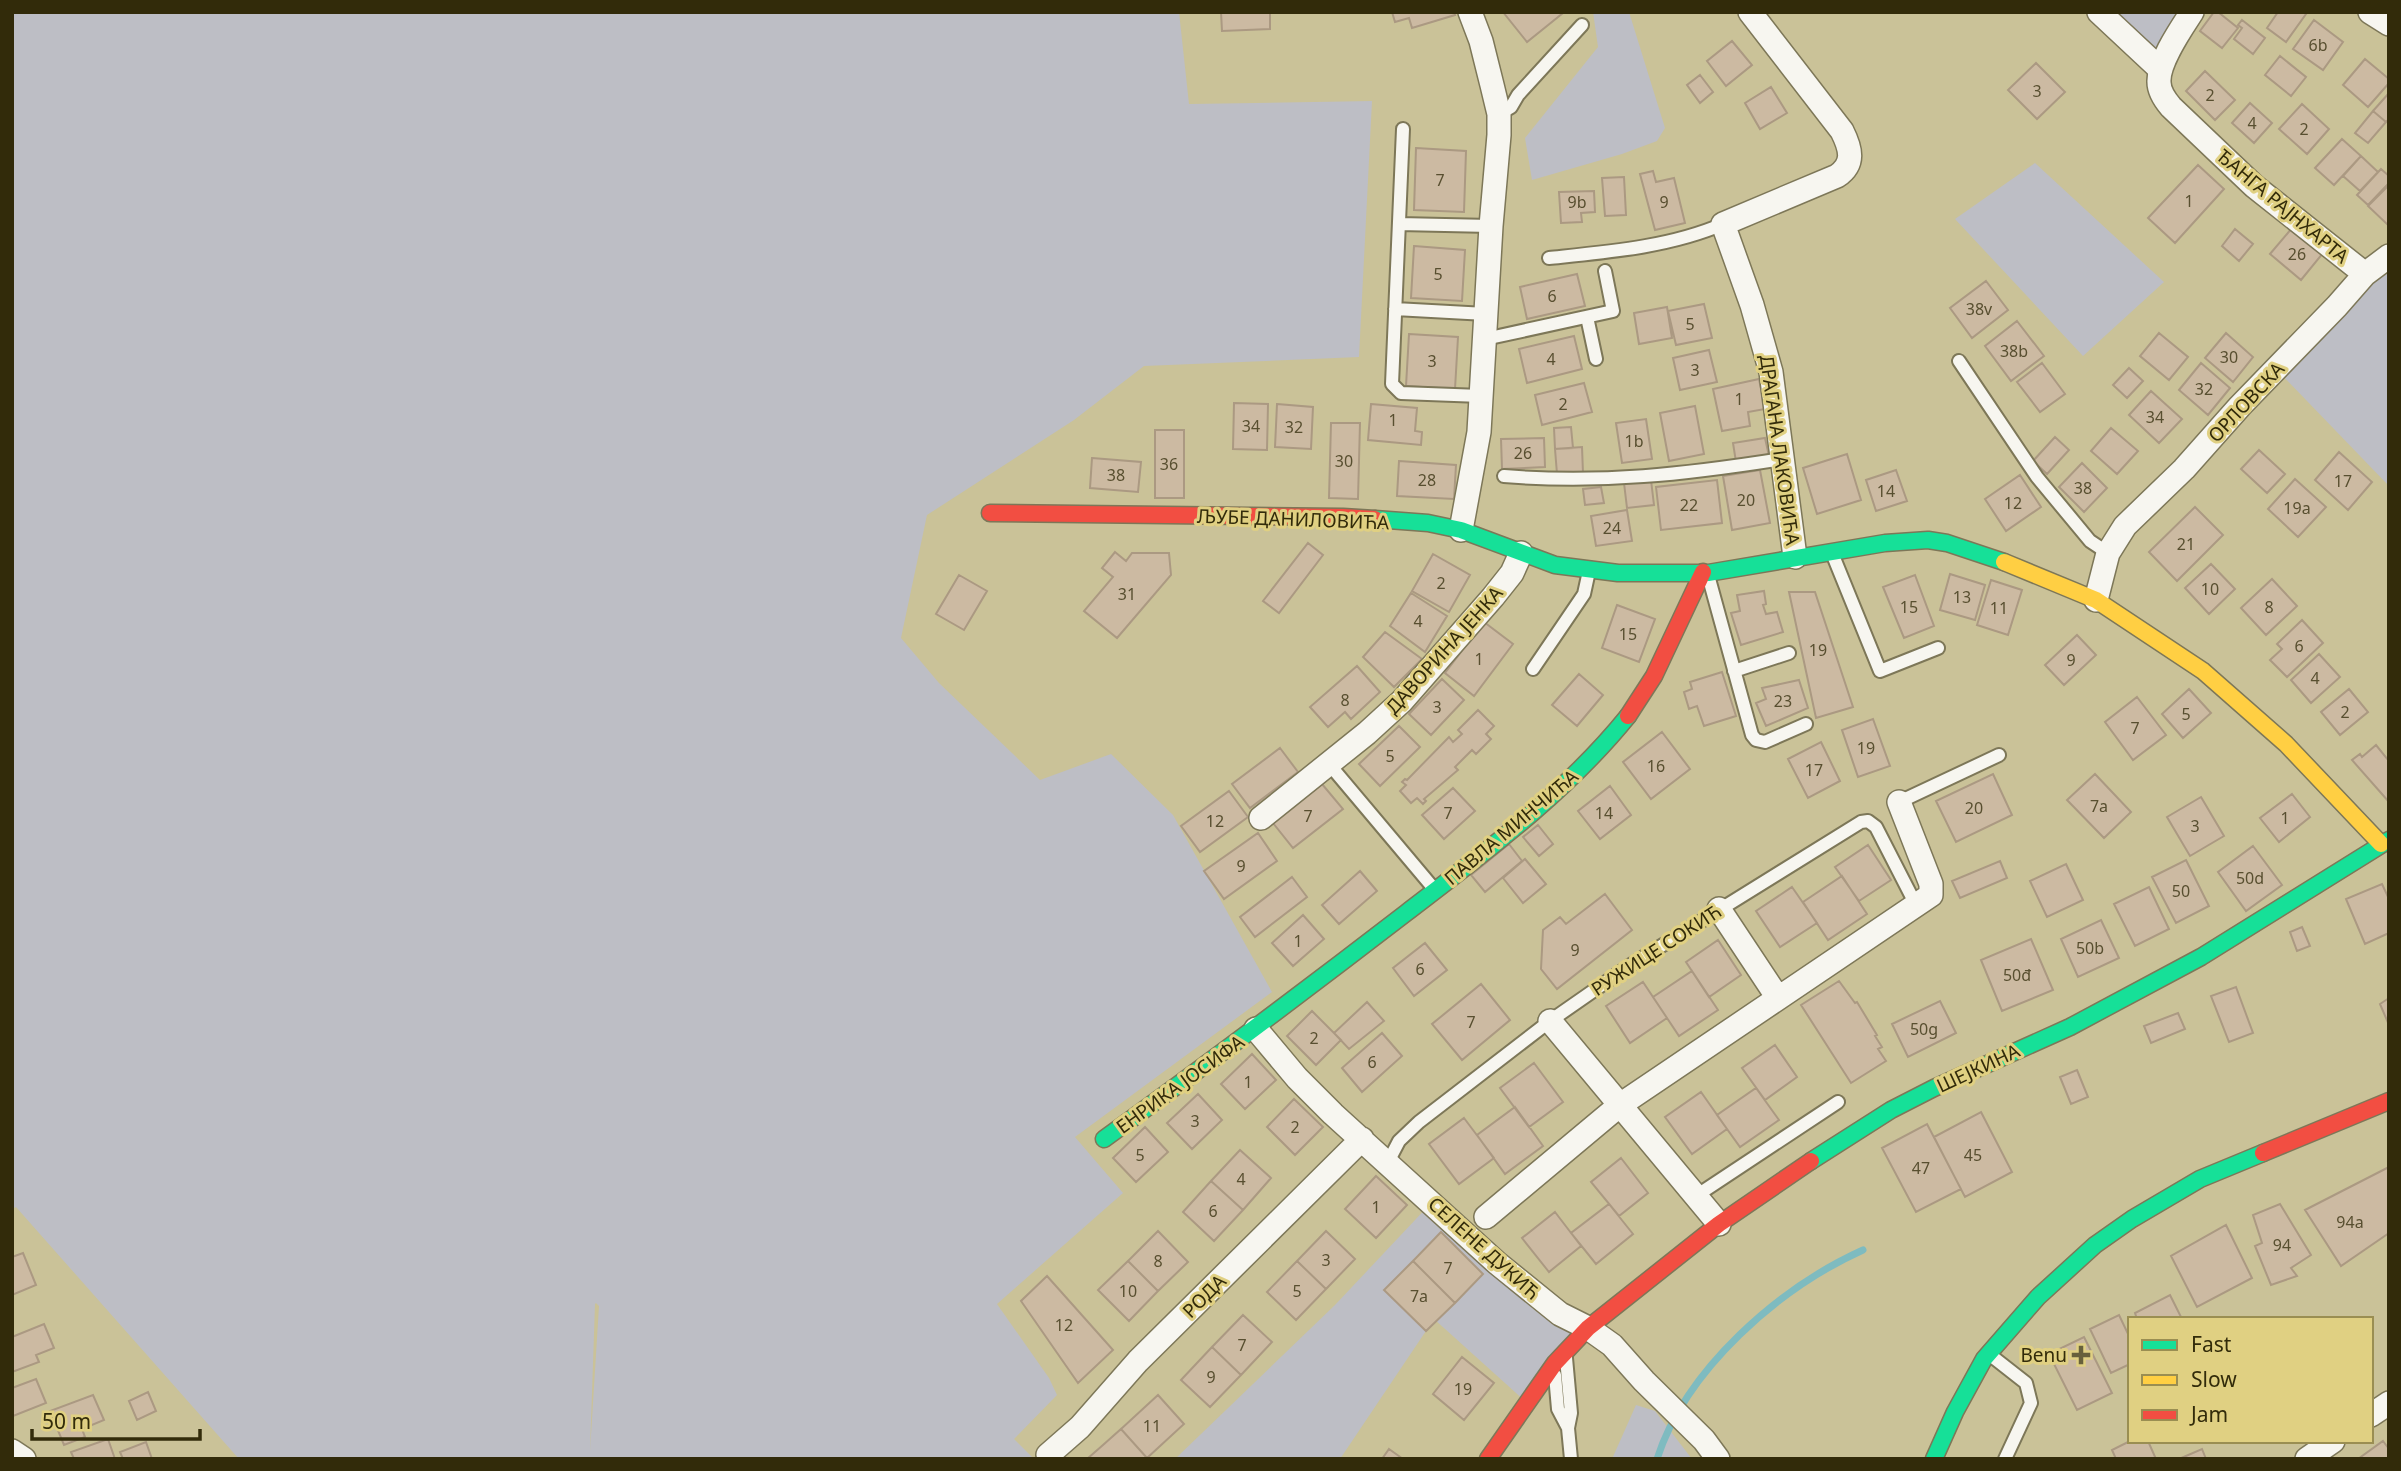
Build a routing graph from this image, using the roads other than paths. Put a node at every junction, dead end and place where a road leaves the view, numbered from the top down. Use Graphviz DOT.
graph roads {
  1 [pos="1470,12"];
  2 [pos="1751,12"];
  3 [pos="2099,12"];
  4 [pos="2192,12"];
  5 [pos="2370,12"];
  6 [pos="2389,24"];
  7 [pos="1582,25"];
  8 [pos="2160,69"];
  9 [pos="1499,114"];
  10 [pos="1403,129"];
  11 [pos="1399,224"];
  12 [pos="1723,225"];
  13 [pos="1491,226"];
  14 [pos="2389,256"];
  15 [pos="1549,258"];
  16 [pos="1605,271"];
  17 [pos="2365,274"];
  18 [pos="1395,309"];
  19 [pos="1486,313"];
  20 [pos="1587,317"];
  21 [pos="1485,339"];
  22 [pos="1596,359"];
  23 [pos="1959,361"];
  24 [pos="1480,396"];
  25 [pos="1782,459"];
  26 [pos="1504,476"];
  27 [pos="990,513"];
  28 [pos="1461,530"];
  29 [pos="1832,552"];
  30 [pos="1521,553"];
  31 [pos="2108,553"];
  32 [pos="1795,557"];
  33 [pos="1590,571"];
  34 [pos="1705,573"];
  35 [pos="2096,600"];
  36 [pos="1938,648"];
  37 [pos="1789,653"];
  38 [pos="1533,669"];
  39 [pos="1734,671"];
  40 [pos="1806,723"];
  41 [pos="1999,755"];
  42 [pos="1329,764"];
  43 [pos="1899,802"];
  44 [pos="1261,818"];
  45 [pos="2385,842"];
  46 [pos="1435,891"];
  47 [pos="1916,905"];
  48 [pos="1719,909"];
  49 [pos="1778,998"];
  50 [pos="1550,1021"];
  51 [pos="1256,1029"];
  52 [pos="2389,1101"];
  53 [pos="1838,1102"];
  54 [pos="1620,1105"];
  55 [pos="1104,1139"];
  56 [pos="1362,1139"];
  57 [pos="1387,1164"];
  58 [pos="1696,1196"];
  59 [pos="1486,1217"];
  60 [pos="1718,1224"];
  61 [pos="1588,1328"];
  62 [pos="1989,1353"];
  63 [pos="1560,1357"];
  64 [pos="2389,1403"];
  65 [pos="2373,1414"];
  66 [pos="2330,1443"];
  67 [pos="12,1451"];
  68 [pos="1048,1455"];
  69 [pos="24,1459"];
  70 [pos="1488,1459"];
  71 [pos="1572,1459"];
  72 [pos="1718,1459"];
  73 [pos="1934,1459"];
  74 [pos="2005,1459"];
  75 [pos="2307,1459"];
  1 -- 9 [label="street"];
  2 -- 12 [label="street"];
  3 -- 8 [label="street"];
  4 -- 8 [label="street"];
  5 -- 6 [label="street"];
  7 -- 9 [label="lane"];
  8 -- 17 [label="street, ЂАНГА РАЈНХАРТА"];
  9 -- 13 [label="street"];
  10 -- 11 [label="lane"];
  11 -- 13 [label="lane"];
  11 -- 18 [label="lane"];
  12 -- 15 [label="lane"];
  12 -- 25 [label="street, ДРАГАНА ЛАКОВИЋА"];
  13 -- 19 [label="street"];
  14 -- 17 [label="street, ОРЛОВСКА"];
  16 -- 20 [label="lane"];
  17 -- 31 [label="street, ОРЛОВСКА"];
  18 -- 19 [label="lane"];
  18 -- 24 [label="lane"];
  19 -- 21 [label="street"];
  20 -- 21 [label="lane"];
  20 -- 22 [label="lane"];
  21 -- 24 [label="street"];
  23 -- 31 [label="lane"];
  24 -- 28 [label="street"];
  25 -- 26 [label="lane"];
  25 -- 32 [label="street, ДРАГАНА ЛАКОВИЋА"];
  27 -- 28 [label="street, ЉУБЕ ДАНИЛОВИЋА"];
  28 -- 30 [label="street, ЉУБЕ ДАНИЛОВИЋА"];
  29 -- 32 [label="street, ЉУБЕ ДАНИЛОВИЋА"];
  29 -- 35 [label="street, ЉУБЕ ДАНИЛОВИЋА"];
  29 -- 36 [label="lane"];
  30 -- 33 [label="street, ЉУБЕ ДАНИЛОВИЋА"];
  30 -- 42 [label="street, ДАВОРИНА ЈЕНКА"];
  31 -- 35 [label="street, ОРЛОВСКА"];
  32 -- 34 [label="street, ЉУБЕ ДАНИЛОВИЋА"];
  33 -- 34 [label="street, ЉУБЕ ДАНИЛОВИЋА"];
  33 -- 38 [label="lane"];
  34 -- 39 [label="lane"];
  34 -- 46 [label="street, ПАВЛА МИНЧИЋА"];
  35 -- 45 [label="street, ЉУБЕ ДАНИЛОВИЋА"];
  37 -- 39 [label="lane"];
  39 -- 40 [label="lane"];
  41 -- 43 [label="lane"];
  42 -- 44 [label="street, ДАВОРИНА ЈЕНКА"];
  42 -- 46 [label="lane"];
  43 -- 47 [label="street"];
  45 -- 60 [label="street, ШЕЈКИНА"];
  46 -- 51 [label="street, ПАВЛА МИНЧИЋА"];
  47 -- 48 [label="lane, РУЖИЦЕ СОКИЋ"];
  47 -- 49 [label="street"];
  48 -- 49 [label="street"];
  48 -- 50 [label="lane, РУЖИЦЕ СОКИЋ"];
  49 -- 54 [label="street"];
  50 -- 54 [label="street"];
  50 -- 57 [label="lane, РУЖИЦЕ СОКИЋ"];
  51 -- 55 [label="street, ЕНРИКА ЈОСИФА"];
  51 -- 56 [label="street, СЕЛЕНЕ ДУКИЋ"];
  52 -- 62 [label="street"];
  53 -- 58 [label="lane"];
  54 -- 58 [label="street"];
  54 -- 59 [label="street"];
  56 -- 57 [label="street, СЕЛЕНЕ ДУКИЋ"];
  56 -- 68 [label="street, РОДА"];
  57 -- 61 [label="street, СЕЛЕНЕ ДУКИЋ"];
  58 -- 60 [label="street"];
  60 -- 61 [label="street, ШЕЈКИНА"];
  61 -- 63 [label="street, ШЕЈКИНА"];
  61 -- 72 [label="street, СЕЛЕНЕ ДУКИЋ"];
  62 -- 73 [label="street"];
  62 -- 74 [label="lane"];
  63 -- 70 [label="street, ШЕЈКИНА"];
  63 -- 71 [label="lane"];
  64 -- 65 [label="street"];
  66 -- 75 [label="street"];
  67 -- 69 [label="street"];
}
